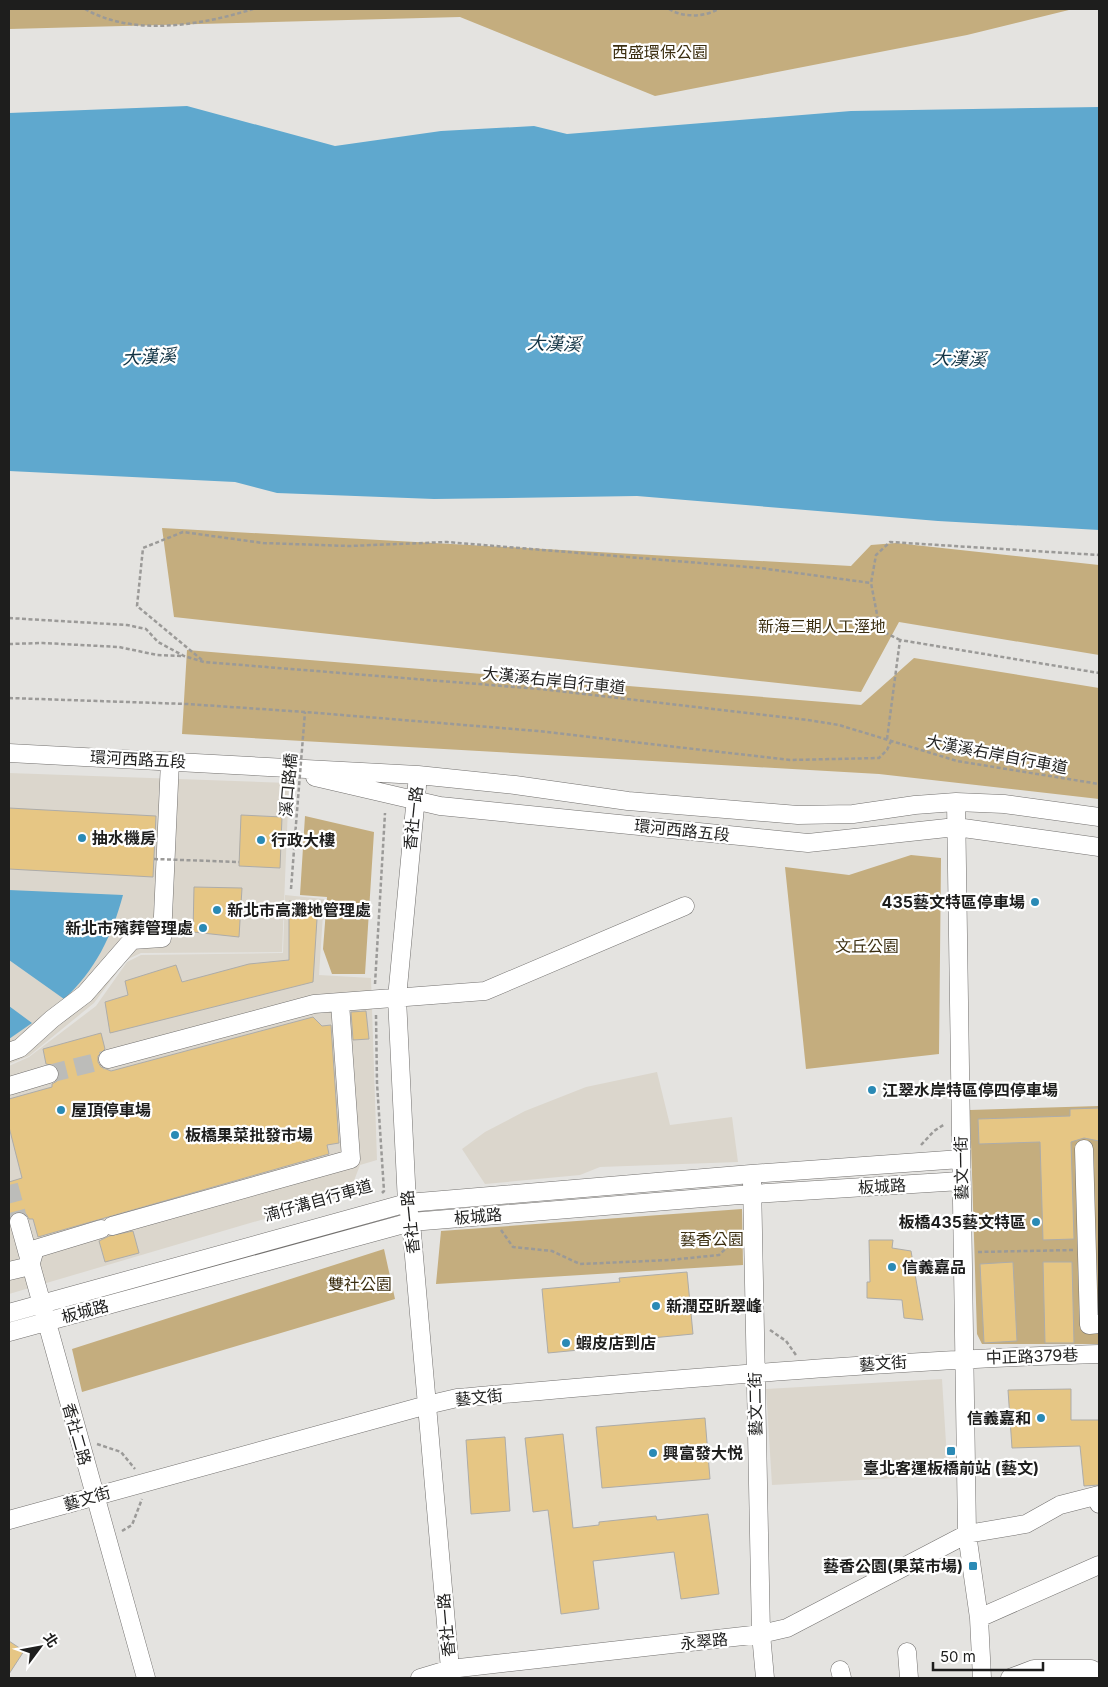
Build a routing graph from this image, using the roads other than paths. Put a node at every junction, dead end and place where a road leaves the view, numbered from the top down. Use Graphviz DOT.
graph roads {
  1 [pos="9,753"];
  2 [pos="170,760"];
  3 [pos="268,766"];
  4 [pos="418,775"];
  5 [pos="414,800"];
  6 [pos="956,802"];
  7 [pos="1099,817"];
  8 [pos="956,826"];
  9 [pos="1099,847"];
  10 [pos="685,906"];
  11 [pos="397,998"];
  12 [pos="340,1003"];
  13 [pos="9,1052"];
  14 [pos="108,1059"];
  15 [pos="49,1074"];
  16 [pos="9,1086"];
  17 [pos="1084,1149"];
  18 [pos="961,1159"];
  19 [pos="752,1174"];
  20 [pos="961,1181"];
  21 [pos="752,1194"];
  22 [pos="407,1203"];
  23 [pos="19,1222"];
  24 [pos="411,1222"];
  25 [pos="30,1266"];
  26 [pos="9,1271"];
  27 [pos="43,1313"];
  28 [pos="9,1314"];
  29 [pos="1099,1324"];
  30 [pos="9,1332"];
  31 [pos="1099,1354"];
  32 [pos="964,1357"];
  33 [pos="754,1372"];
  34 [pos="427,1405"];
  35 [pos="94,1495"];
  36 [pos="1099,1495"];
  37 [pos="1099,1504"];
  38 [pos="9,1520"];
  39 [pos="967,1534"];
  40 [pos="1099,1565"];
  41 [pos="979,1618"];
  42 [pos="761,1634"];
  43 [pos="907,1652"];
  44 [pos="450,1669"];
  45 [pos="1099,1673"];
  46 [pos="146,1678"];
  47 [pos="420,1678"];
  48 [pos="765,1678"];
  49 [pos="909,1678"];
  50 [pos="982,1678"];
  51 [pos="1010,1678"];
  1 -- 2 [label="street, 環河西路五段"];
  2 -- 3 [label="street, 環河西路五段"];
  2 -- 13 [label="street"];
  3 -- 4 [label="street, 環河西路五段"];
  3 -- 5 [label="street, 環河西路五段"];
  4 -- 5 [label="street, 香社一路"];
  4 -- 6 [label="street, 環河西路五段"];
  5 -- 8 [label="street, 環河西路五段"];
  5 -- 11 [label="street, 香社一路"];
  6 -- 7 [label="street, 環河西路五段"];
  6 -- 8 [label="street, 藝文一街"];
  8 -- 9 [label="street, 環河西路五段"];
  8 -- 18 [label="street, 藝文一街"];
  10 -- 11 [label="street"];
  11 -- 12 [label="street"];
  11 -- 22 [label="street, 香社一路"];
  12 -- 14 [label="street"];
  12 -- 25 [label="street"];
  15 -- 16 [label="street"];
  17 -- 29 [label="street"];
  18 -- 19 [label="street, 板城路"];
  18 -- 20 [label="street, 藝文一街"];
  19 -- 21 [label="street, 藝文二街"];
  19 -- 22 [label="street, 板城路"];
  20 -- 21 [label="street, 板城路"];
  20 -- 32 [label="street, 藝文一街"];
  21 -- 24 [label="street, 板城路"];
  21 -- 33 [label="street, 藝文二街"];
  22 -- 24 [label="street, 香社一路"];
  22 -- 27 [label="street, 板城路"];
  23 -- 25 [label="street, 香社二路"];
  24 -- 27 [label="street, 板城路"];
  24 -- 34 [label="street, 香社一路"];
  25 -- 26 [label="street"];
  25 -- 27 [label="street, 香社二路"];
  27 -- 28 [label="street, 板城路"];
  27 -- 30 [label="street, 板城路"];
  27 -- 35 [label="street, 香社二路"];
  31 -- 32 [label="street, 中正路379巷"];
  32 -- 33 [label="street, 藝文街"];
  32 -- 39 [label="street, 藝文一街"];
  33 -- 34 [label="street, 藝文街"];
  33 -- 42 [label="street, 藝文二街"];
  34 -- 35 [label="street, 藝文街"];
  34 -- 44 [label="street, 香社一路"];
  35 -- 38 [label="street, 藝文街"];
  35 -- 46 [label="street, 香社二路"];
  36 -- 37 [label="street"];
  36 -- 39 [label="street, 永翠路"];
  39 -- 41 [label="street"];
  39 -- 42 [label="street, 永翠路"];
  40 -- 41 [label="street"];
  41 -- 50 [label="street"];
  42 -- 44 [label="street, 永翠路"];
  42 -- 48 [label="street, 藝文二街"];
  43 -- 49 [label="street"];
  44 -- 47 [label="street, 永翠路"];
  45 -- 51 [label="street"];
}
